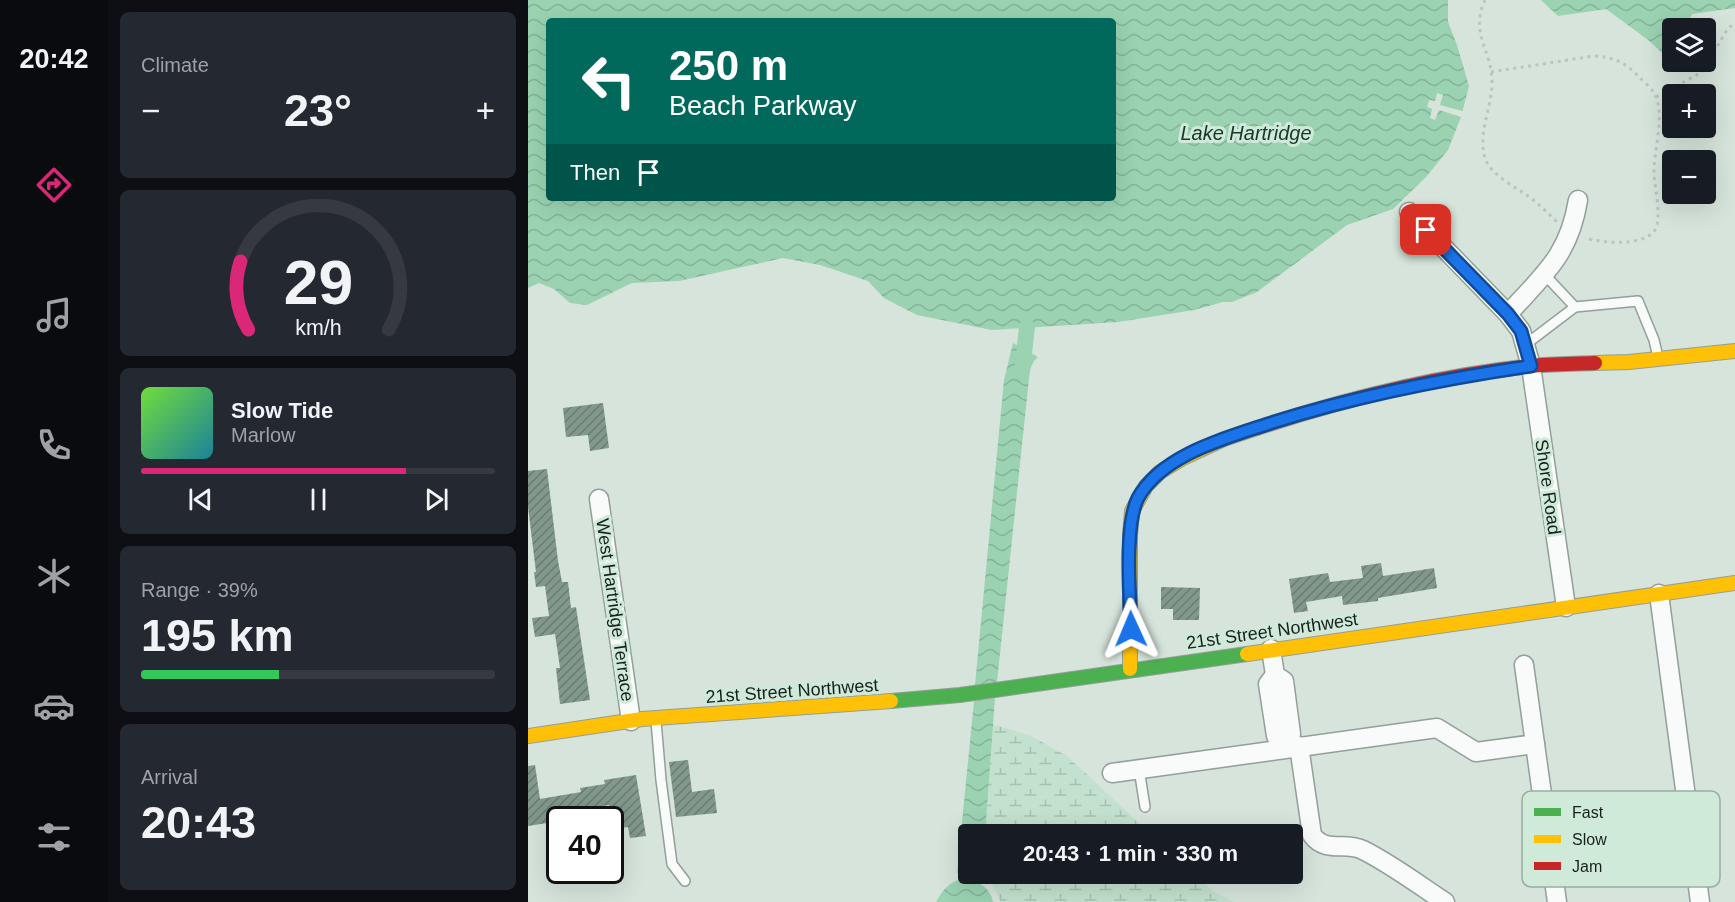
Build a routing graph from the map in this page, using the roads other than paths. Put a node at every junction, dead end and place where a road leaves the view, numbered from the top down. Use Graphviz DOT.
graph roads {
  1 [pos="1578,200"];
  2 [pos="1409,213"];
  3 [pos="1544,274"];
  4 [pos="1575,307"];
  5 [pos="1508,314"];
  6 [pos="1525,345"];
  7 [pos="1735,351"];
  8 [pos="1659,360"];
  9 [pos="1531,366"];
  10 [pos="599,500"];
  11 [pos="1735,583"];
  12 [pos="1659,594"];
  13 [pos="1566,607"];
  14 [pos="1271,649"];
  15 [pos="1524,664"];
  16 [pos="1130,669"];
  17 [pos="656,719"];
  18 [pos="631,721"];
  19 [pos="528,736"];
  20 [pos="1535,744"];
  21 [pos="1289,745"];
  22 [pos="1139,769"];
  23 [pos="1112,773"];
  24 [pos="1542,791"];
  25 [pos="1685,791"];
  26 [pos="1145,807"];
  27 [pos="685,881"];
  28 [pos="1555,887"];
  29 [pos="1698,887"];
  30 [pos="1445,902"];
  31 [pos="1557,902"];
  32 [pos="1700,902"];
  1 -- 3 [label="street"];
  2 -- 5 [label="street, Shore Road"];
  3 -- 4 [label="lane"];
  3 -- 5 [label="street"];
  4 -- 6 [label="lane"];
  4 -- 8 [label="lane"];
  5 -- 6 [label="street, Shore Road"];
  6 -- 9 [label="street, Shore Road"];
  7 -- 8 [label="street"];
  8 -- 9 [label="street"];
  9 -- 13 [label="street, Shore Road"];
  9 -- 16 [label="street"];
  10 -- 18 [label="street, West Hartridge Terrace"];
  11 -- 12 [label="street, 21st Street Northwest"];
  12 -- 13 [label="street, 21st Street Northwest"];
  12 -- 25 [label="street"];
  13 -- 14 [label="street, 21st Street Northwest"];
  14 -- 16 [label="street, 21st Street Northwest"];
  14 -- 21 [label="street"];
  15 -- 20 [label="street"];
  16 -- 17 [label="street, 21st Street Northwest"];
  17 -- 18 [label="street, 21st Street Northwest"];
  17 -- 27 [label="lane"];
  18 -- 19 [label="street, 21st Street Northwest"];
  20 -- 21 [label="street"];
  20 -- 24 [label="street"];
  21 -- 22 [label="street"];
  21 -- 30 [label="street"];
  22 -- 23 [label="street"];
  22 -- 26 [label="lane"];
  28 -- 31 [label="street"];
  29 -- 32 [label="street"];
}
